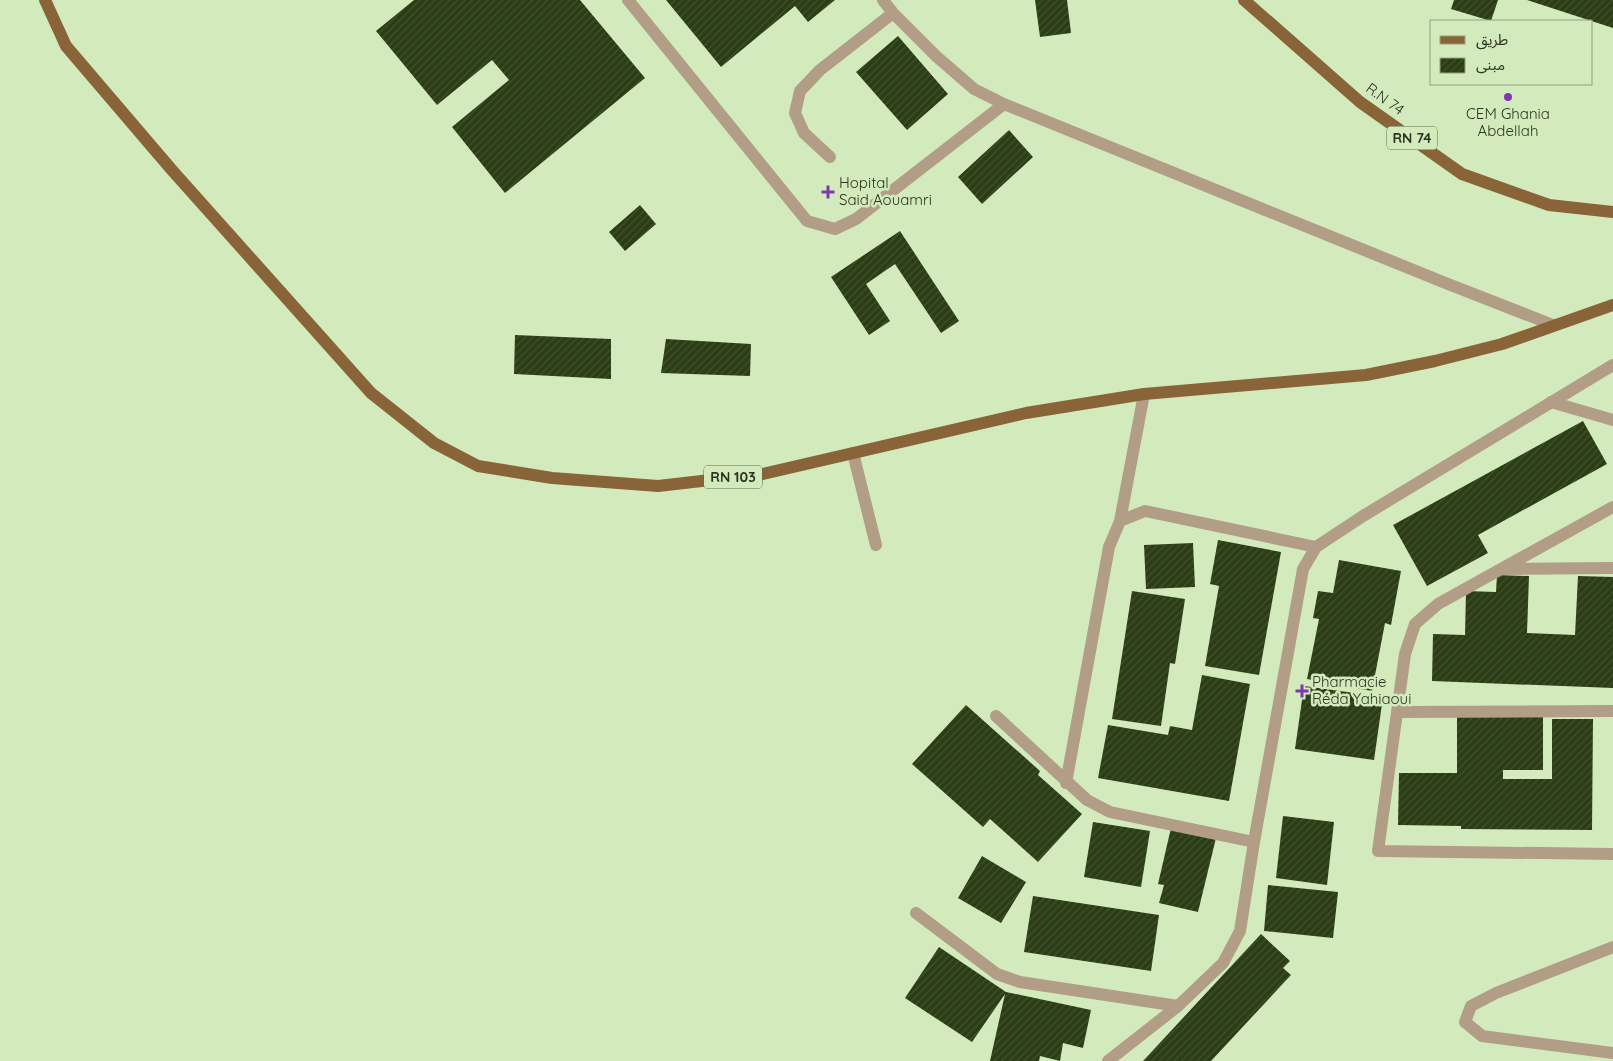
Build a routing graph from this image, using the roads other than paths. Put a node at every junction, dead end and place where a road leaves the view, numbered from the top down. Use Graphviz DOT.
graph roads {
  1 [pos="45,0"];
  2 [pos="628,0"];
  3 [pos="883,0"];
  4 [pos="1244,0"];
  5 [pos="893,13"];
  6 [pos="1004,104"];
  7 [pos="830,157"];
  8 [pos="1613,212"];
  9 [pos="1613,305"];
  10 [pos="1553,325"];
  11 [pos="1613,364"];
  12 [pos="1144,394"];
  13 [pos="1551,402"];
  14 [pos="1613,420"];
  15 [pos="853,453"];
  16 [pos="1613,507"];
  17 [pos="1120,521"];
  18 [pos="876,545"];
  19 [pos="1316,547"];
  20 [pos="1613,568"];
  21 [pos="1501,569"];
  22 [pos="1613,711"];
  23 [pos="1397,712"];
  24 [pos="996,716"];
  25 [pos="1066,782"];
  26 [pos="1254,842"];
  27 [pos="1613,854"];
  28 [pos="916,914"];
  29 [pos="1613,947"];
  30 [pos="1178,1006"];
  31 [pos="1613,1054"];
  32 [pos="1108,1061"];
  1 -- 15 [label="main road, RN 103"];
  2 -- 6 [label="street"];
  3 -- 5 [label="street"];
  4 -- 8 [label="main road, R.N 74 / RN 74"];
  5 -- 6 [label="street"];
  5 -- 7 [label="street"];
  6 -- 10 [label="street"];
  9 -- 10 [label="main road, RN 103"];
  10 -- 12 [label="main road, RN 103"];
  11 -- 13 [label="street"];
  12 -- 15 [label="main road, RN 103"];
  12 -- 17 [label="street"];
  13 -- 14 [label="street"];
  13 -- 19 [label="street"];
  15 -- 18 [label="street"];
  16 -- 21 [label="street"];
  17 -- 19 [label="street"];
  17 -- 25 [label="street"];
  19 -- 26 [label="street"];
  20 -- 21 [label="street"];
  21 -- 23 [label="street"];
  22 -- 23 [label="street"];
  23 -- 27 [label="street"];
  24 -- 25 [label="street"];
  25 -- 26 [label="street"];
  26 -- 30 [label="street"];
  28 -- 30 [label="street"];
  29 -- 31 [label="street"];
  30 -- 32 [label="street"];
}
